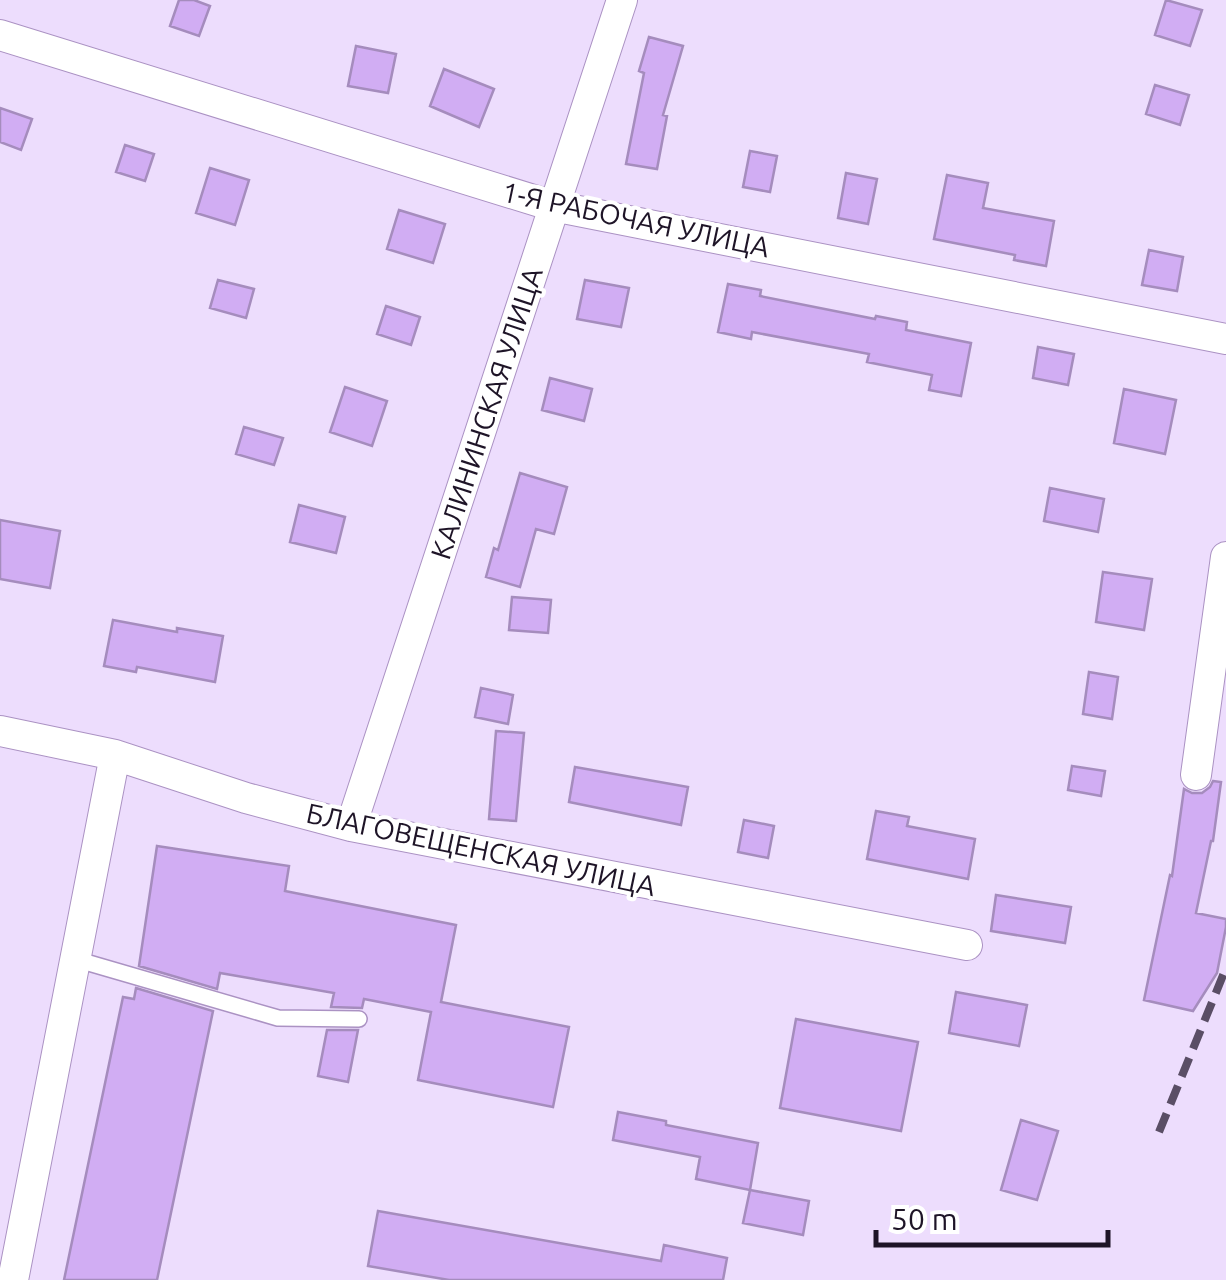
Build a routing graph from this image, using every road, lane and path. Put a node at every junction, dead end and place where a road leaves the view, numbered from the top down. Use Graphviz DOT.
graph roads {
  1 [pos="622,0"];
  2 [pos="0,35"];
  3 [pos="553,206"];
  4 [pos="1226,339"];
  5 [pos="1226,557"];
  6 [pos="0,731"];
  7 [pos="115,755"];
  8 [pos="1196,775"];
  9 [pos="352,826"];
  10 [pos="967,944"];
  11 [pos="75,960"];
  12 [pos="359,1019"];
  13 [pos="13,1280"];
  1 -- 3 [label="street, КАЛИНИНСКАЯ УЛИЦА"];
  2 -- 3 [label="street, 1-Я РАБОЧАЯ УЛИЦА"];
  3 -- 4 [label="street, 1-Я РАБОЧАЯ УЛИЦА"];
  3 -- 9 [label="street, КАЛИНИНСКАЯ УЛИЦА"];
  5 -- 8 [label="street"];
  6 -- 7 [label="street, БЛАГОВЕЩЕНСКАЯ УЛИЦА"];
  7 -- 9 [label="street, БЛАГОВЕЩЕНСКАЯ УЛИЦА"];
  7 -- 11 [label="street"];
  9 -- 10 [label="street, БЛАГОВЕЩЕНСКАЯ УЛИЦА"];
  11 -- 12 [label="lane"];
  11 -- 13 [label="street"];
}
